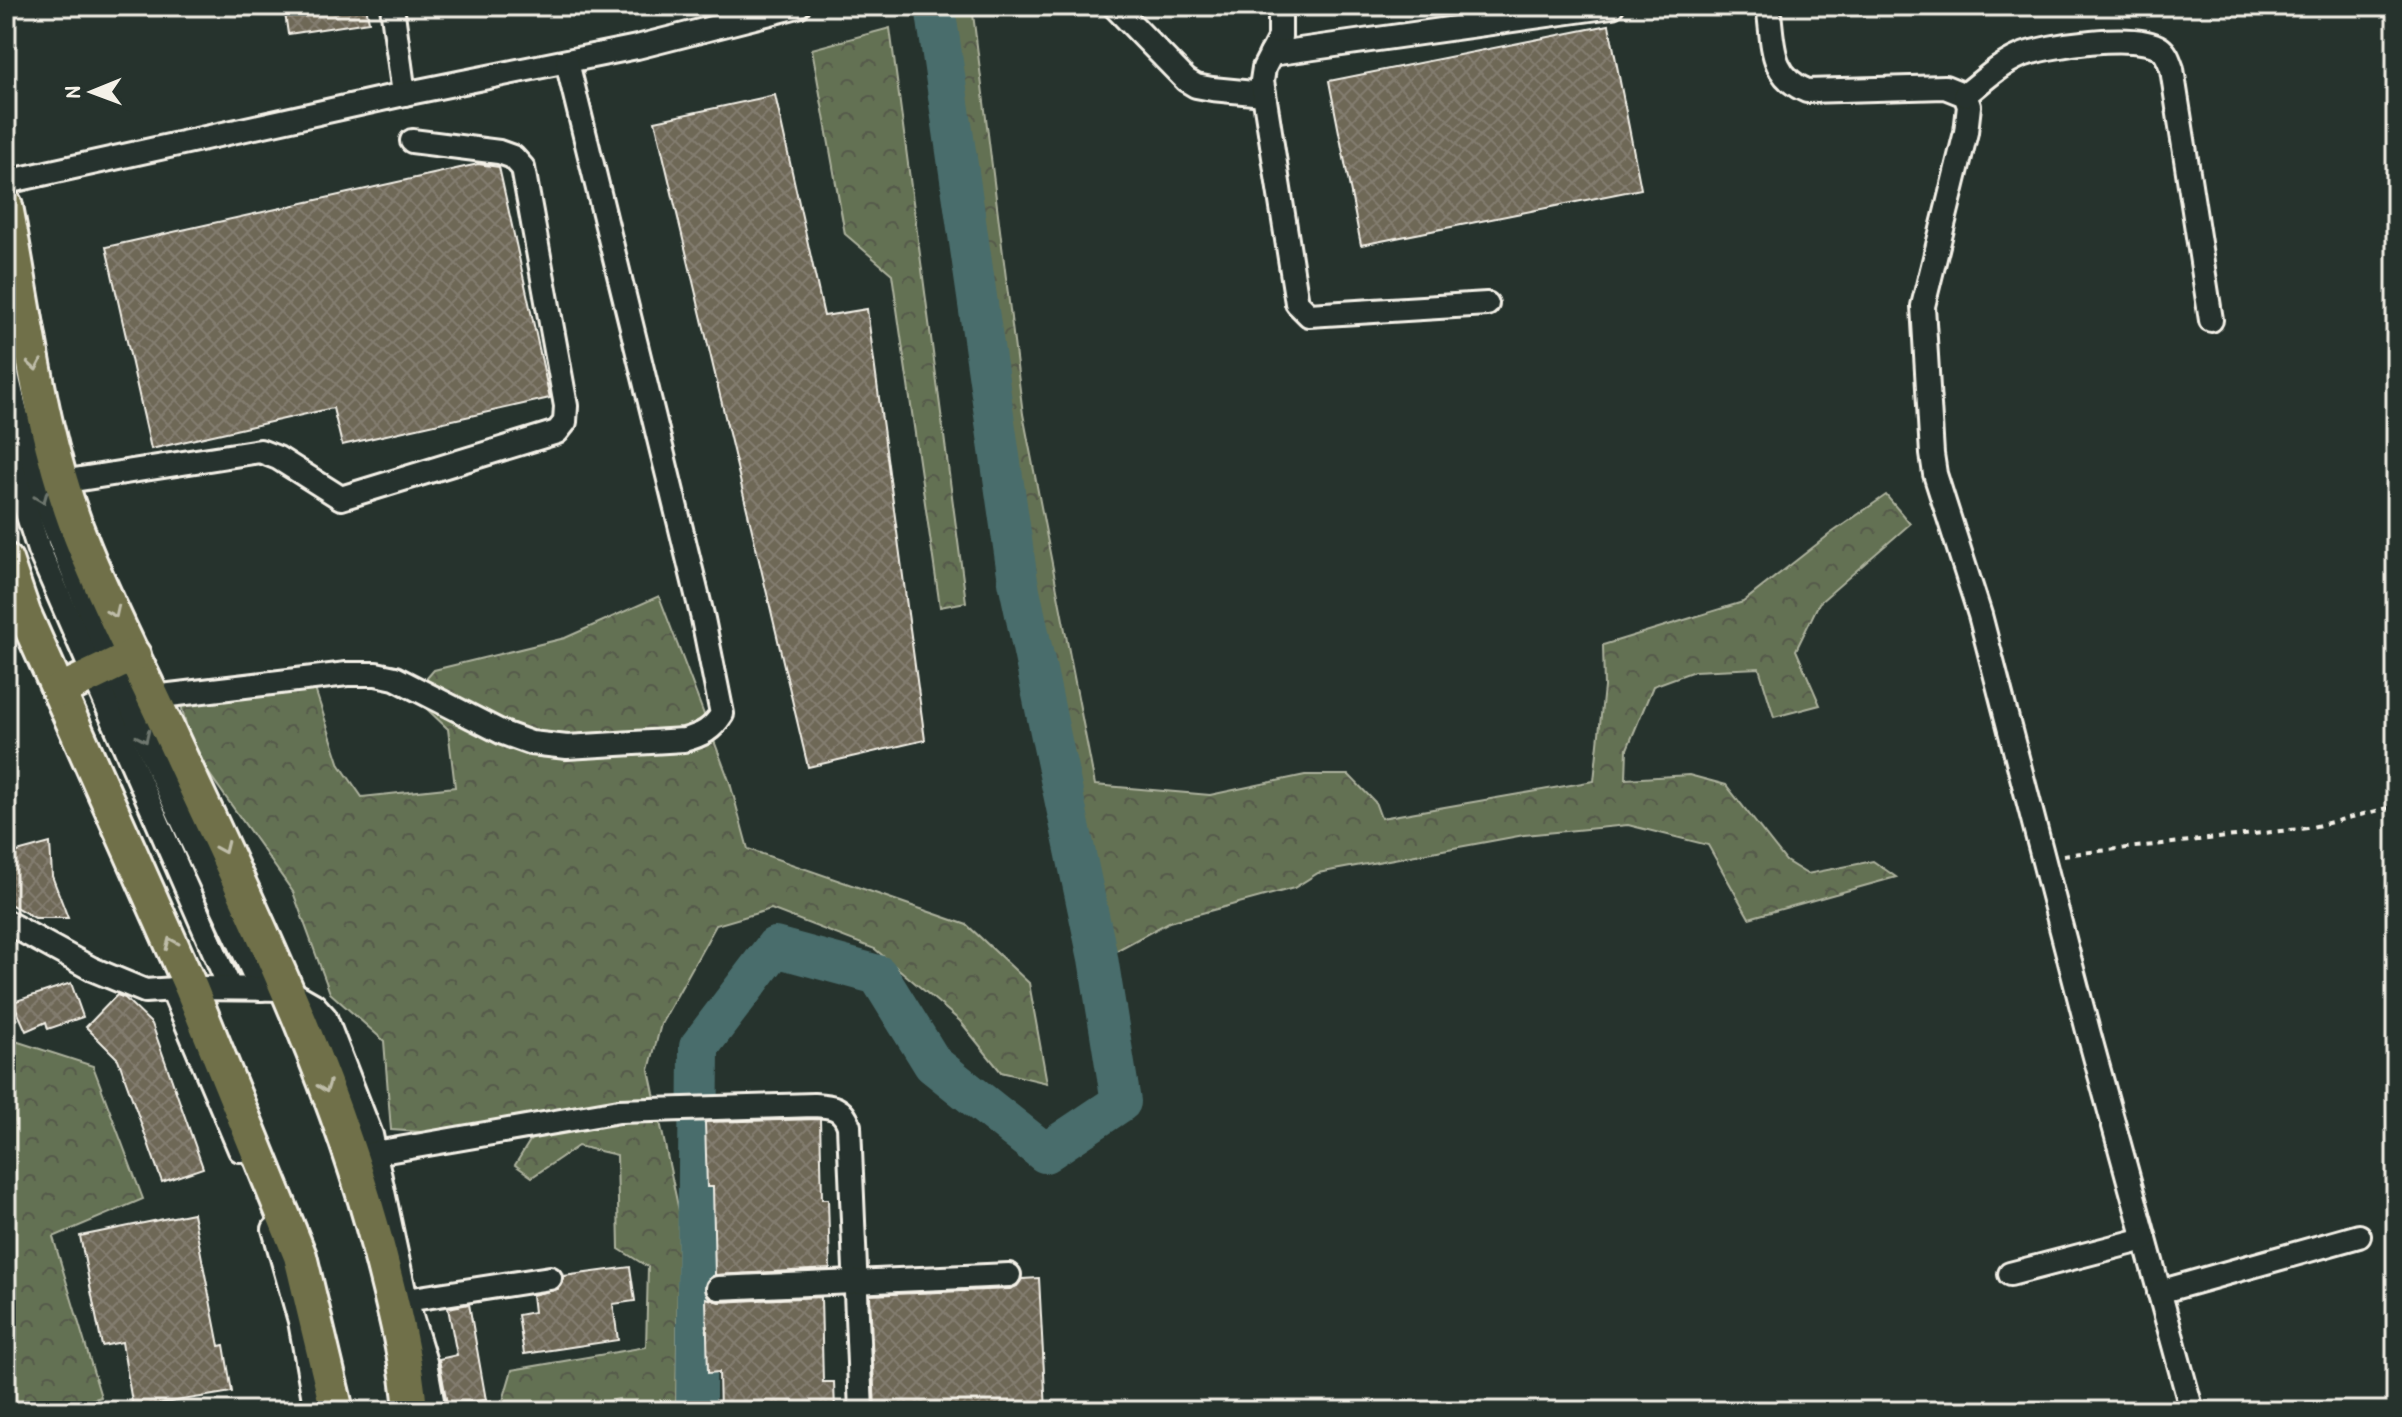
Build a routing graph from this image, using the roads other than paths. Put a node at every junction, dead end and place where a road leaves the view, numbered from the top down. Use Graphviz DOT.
graph roads {
  1 [pos="392,6"];
  2 [pos="798,6"];
  3 [pos="1114,6"];
  4 [pos="1280,6"];
  5 [pos="1612,6"];
  6 [pos="1768,6"];
  7 [pos="1271,54"];
  8 [pos="567,62"];
  9 [pos="404,94"];
  10 [pos="1264,94"];
  11 [pos="1965,95"];
  12 [pos="412,141"];
  13 [pos="6,182"];
  14 [pos="6,206"];
  15 [pos="1487,304"];
  16 [pos="2211,320"];
  17 [pos="6,369"];
  18 [pos="6,448"];
  19 [pos="61,482"];
  20 [pos="6,560"];
  21 [pos="113,666"];
  22 [pos="59,691"];
  23 [pos="153,697"];
  24 [pos="6,922"];
  25 [pos="182,988"];
  26 [pos="230,988"];
  27 [pos="274,989"];
  28 [pos="363,1156"];
  29 [pos="2359,1236"];
  30 [pos="2145,1239"];
  31 [pos="2010,1274"];
  32 [pos="1009,1275"];
  33 [pos="550,1278"];
  34 [pos="856,1283"];
  35 [pos="718,1288"];
  36 [pos="2159,1292"];
  37 [pos="406,1300"];
  38 [pos="316,1411"];
  39 [pos="337,1411"];
  40 [pos="411,1411"];
  41 [pos="434,1411"];
  42 [pos="861,1411"];
  43 [pos="2192,1411"];
  1 -- 9 [label="street"];
  2 -- 8 [label="street"];
  3 -- 10 [label="street"];
  4 -- 7 [label="street"];
  5 -- 7 [label="street"];
  6 -- 11 [label="street"];
  7 -- 10 [label="street"];
  8 -- 9 [label="street"];
  8 -- 23 [label="street"];
  9 -- 13 [label="street"];
  10 -- 15 [label="street"];
  11 -- 16 [label="street"];
  11 -- 30 [label="street"];
  12 -- 19 [label="street"];
  14 -- 19 [label="highway, one-way"];
  17 -- 21 [label="street, one-way"];
  18 -- 21 [label="street"];
  19 -- 21 [label="highway, one-way"];
  20 -- 22 [label="highway"];
  21 -- 22 [label="highway"];
  21 -- 23 [label="highway"];
  21 -- 26 [label="street"];
  21 -- 27 [label="street, one-way"];
  25 -- 22 [label="highway, one-way"];
  23 -- 27 [label="highway, one-way"];
  24 -- 25 [label="street"];
  25 -- 26 [label="street"];
  25 -- 38 [label="street"];
  25 -- 39 [label="highway"];
  26 -- 27 [label="street"];
  27 -- 28 [label="highway"];
  28 -- 34 [label="street"];
  28 -- 37 [label="street"];
  28 -- 40 [label="highway"];
  29 -- 36 [label="street"];
  30 -- 31 [label="street"];
  30 -- 36 [label="street"];
  32 -- 34 [label="street"];
  33 -- 37 [label="street"];
  34 -- 35 [label="street"];
  34 -- 42 [label="street"];
  36 -- 43 [label="street"];
  37 -- 41 [label="street"];
}
